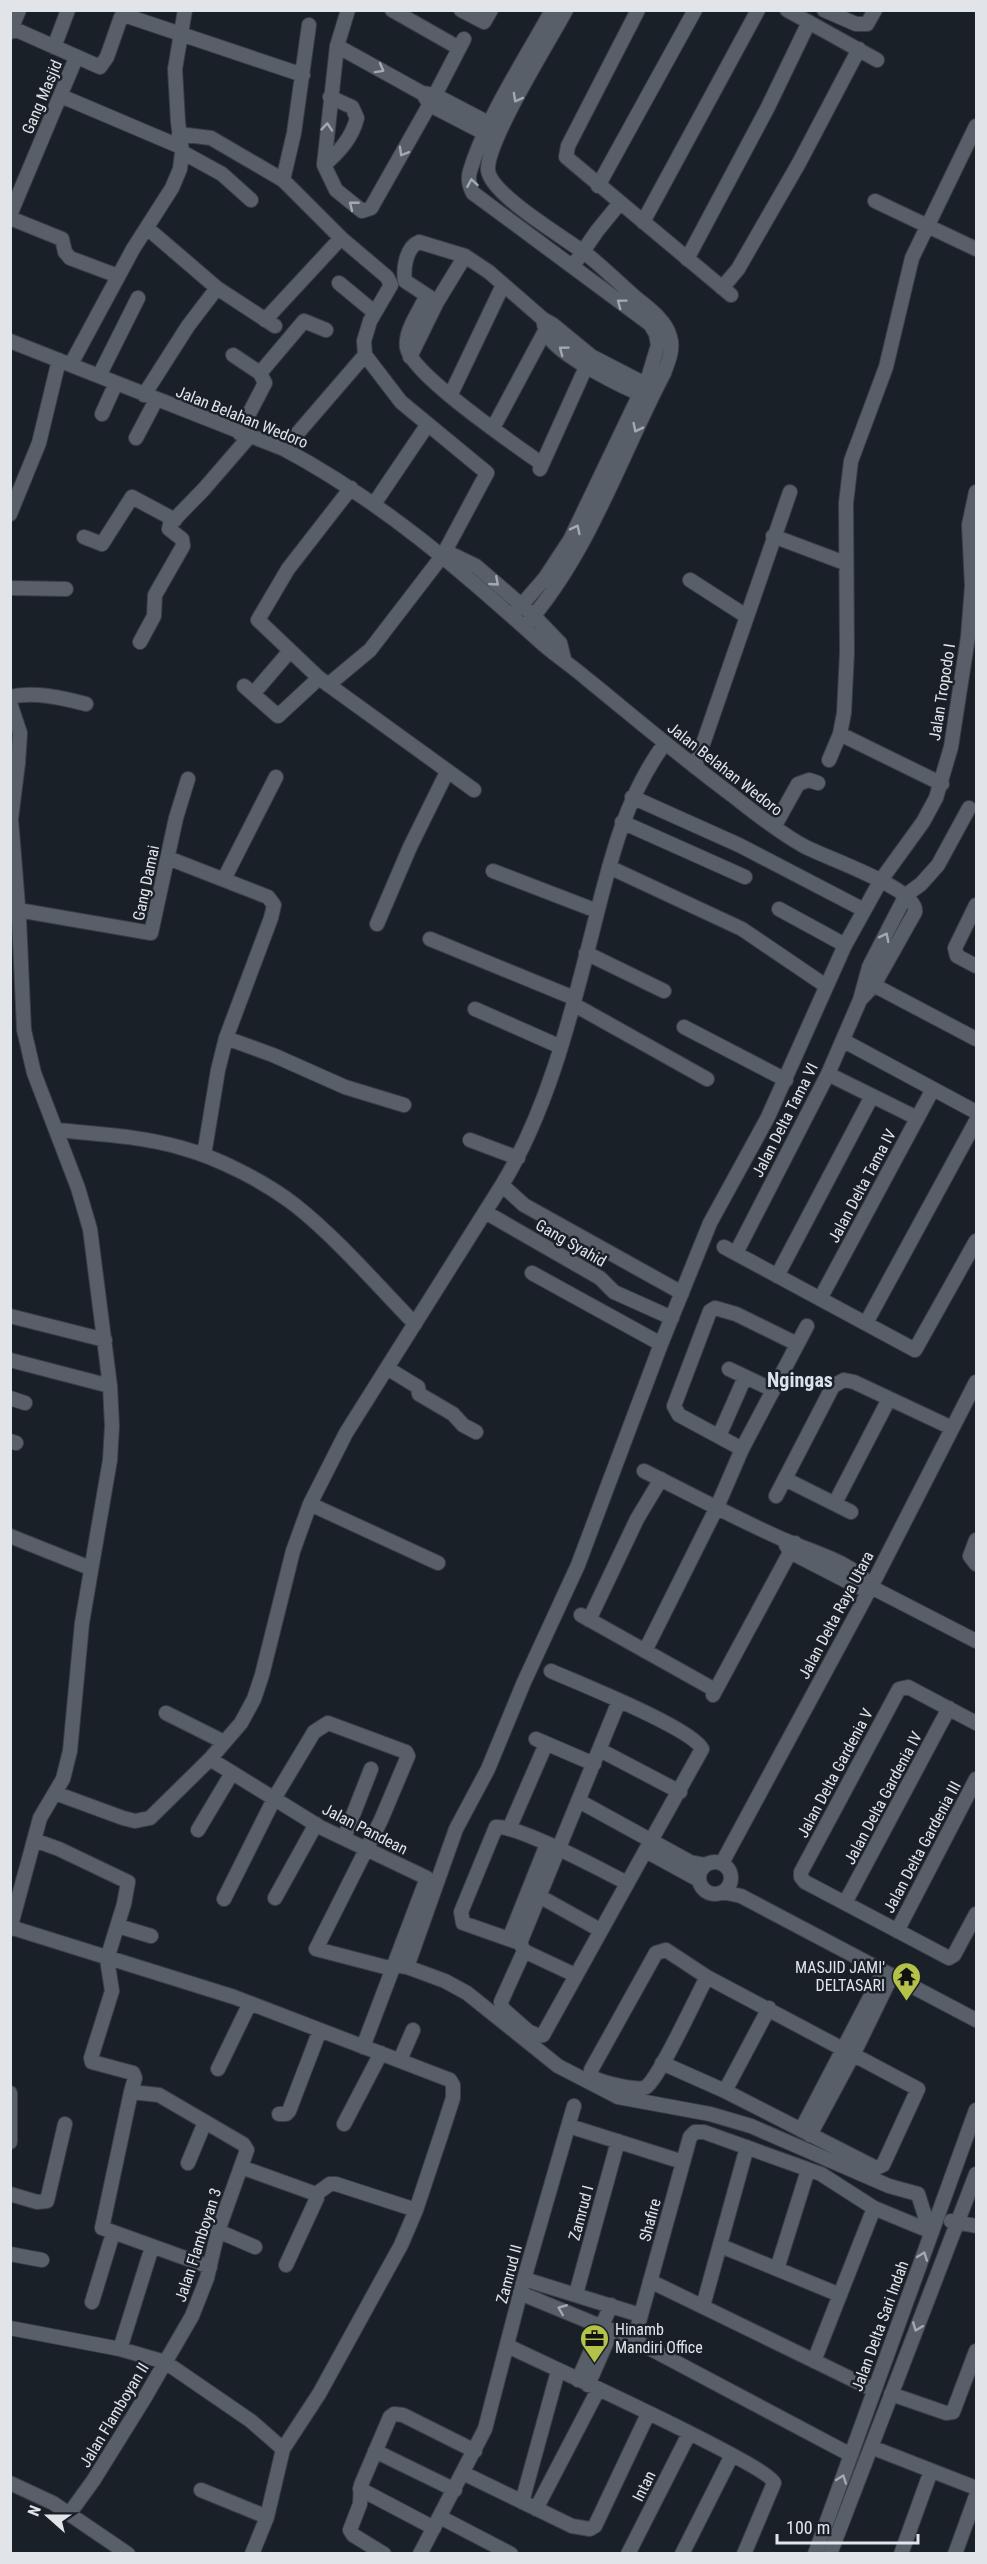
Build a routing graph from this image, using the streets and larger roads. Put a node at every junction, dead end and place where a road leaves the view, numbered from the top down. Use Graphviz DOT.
graph roads {
  1 [pos="19,10"];
  2 [pos="68,10"];
  3 [pos="185,10"];
  4 [pos="348,10"];
  5 [pos="392,10"];
  6 [pos="460,10"];
  7 [pos="491,10"];
  8 [pos="552,10"];
  9 [pos="566,10"];
  10 [pos="638,10"];
  11 [pos="695,10"];
  12 [pos="758,10"];
  13 [pos="787,10"];
  14 [pos="824,10"];
  15 [pos="872,15"];
  16 [pos="809,22"];
  17 [pos="309,25"];
  18 [pos="11,30"];
  19 [pos="180,34"];
  20 [pos="337,46"];
  21 [pos="54,47"];
  22 [pos="859,49"];
  23 [pos="76,58"];
  24 [pos="877,60"];
  25 [pos="527,69"];
  26 [pos="303,75"];
  27 [pos="61,96"];
  28 [pos="330,97"];
  29 [pos="429,98"];
  30 [pos="976,126"];
  31 [pos="492,129"];
  32 [pos="181,144"];
  33 [pos="324,165"];
  34 [pos="283,180"];
  35 [pos="598,186"];
  36 [pos="251,200"];
  37 [pos="875,201"];
  38 [pos="622,206"];
  39 [pos="10,216"];
  40 [pos="643,222"];
  41 [pos="928,226"];
  42 [pos="147,228"];
  43 [pos="341,238"];
  44 [pos="976,249"];
  45 [pos="585,254"];
  46 [pos="465,256"];
  47 [pos="687,259"];
  48 [pos="576,268"];
  49 [pos="118,276"];
  50 [pos="339,283"];
  51 [pos="503,285"];
  52 [pos="217,288"];
  53 [pos="138,298"];
  54 [pos="431,299"];
  55 [pos="374,312"];
  56 [pos="547,325"];
  57 [pos="326,330"];
  58 [pos="10,341"];
  59 [pos="233,355"];
  60 [pos="365,355"];
  61 [pos="588,361"];
  62 [pos="65,362"];
  63 [pos="260,374"];
  64 [pos="99,376"];
  65 [pos="116,383"];
  66 [pos="647,391"];
  67 [pos="450,396"];
  68 [pos="150,397"];
  69 [pos="102,414"];
  70 [pos="428,424"];
  71 [pos="493,428"];
  72 [pos="244,435"];
  73 [pos="136,438"];
  74 [pos="284,449"];
  75 [pos="351,488"];
  76 [pos="790,492"];
  77 [pos="976,492"];
  78 [pos="374,504"];
  79 [pos="10,514"];
  80 [pos="175,520"];
  81 [pos="84,537"];
  82 [pos="773,537"];
  83 [pos="444,553"];
  84 [pos="845,563"];
  85 [pos="690,580"];
  86 [pos="10,588"];
  87 [pos="66,589"];
  88 [pos="518,610"];
  89 [pos="746,616"];
  90 [pos="530,621"];
  91 [pos="140,642"];
  92 [pos="290,652"];
  93 [pos="324,682"];
  94 [pos="13,698"];
  95 [pos="86,704"];
  96 [pos="840,734"];
  97 [pos="664,743"];
  98 [pos="829,760"];
  99 [pos="695,767"];
  100 [pos="447,772"];
  101 [pos="276,777"];
  102 [pos="188,778"];
  103 [pos="818,783"];
  104 [pos="942,784"];
  105 [pos="474,790"];
  106 [pos="632,797"];
  107 [pos="969,808"];
  108 [pos="622,822"];
  109 [pos="774,827"];
  110 [pos="168,858"];
  111 [pos="609,867"];
  112 [pos="493,871"];
  113 [pos="13,873"];
  114 [pos="745,877"];
  115 [pos="224,879"];
  116 [pos="882,880"];
  117 [pos="906,895"];
  118 [pos="976,905"];
  119 [pos="779,909"];
  120 [pos="18,910"];
  121 [pos="864,910"];
  122 [pos="597,911"];
  123 [pos="377,924"];
  124 [pos="430,939"];
  125 [pos="845,945"];
  126 [pos="586,953"];
  127 [pos="976,966"];
  128 [pos="869,982"];
  129 [pos="826,986"];
  130 [pos="664,991"];
  131 [pos="573,1001"];
  132 [pos="475,1009"];
  133 [pos="684,1027"];
  134 [pos="225,1038"];
  135 [pos="976,1039"];
  136 [pos="844,1041"];
  137 [pos="561,1047"];
  138 [pos="828,1074"];
  139 [pos="707,1079"];
  140 [pos="786,1080"];
  141 [pos="933,1089"];
  142 [pos="872,1096"];
  143 [pos="404,1105"];
  144 [pos="976,1112"];
  145 [pos="917,1118"];
  146 [pos="976,1121"];
  147 [pos="56,1130"];
  148 [pos="470,1140"];
  149 [pos="204,1155"];
  150 [pos="518,1158"];
  151 [pos="502,1185"];
  152 [pos="485,1212"];
  153 [pos="975,1248"];
  154 [pos="531,1273"];
  155 [pos="777,1276"];
  156 [pos="682,1293"];
  157 [pos="820,1299"];
  158 [pos="10,1316"];
  159 [pos="672,1317"];
  160 [pos="866,1323"];
  161 [pos="415,1324"];
  162 [pos="807,1326"];
  163 [pos="105,1340"];
  164 [pos="661,1344"];
  165 [pos="797,1344"];
  166 [pos="10,1360"];
  167 [pos="387,1368"];
  168 [pos="729,1369"];
  169 [pos="745,1377"];
  170 [pos="976,1382"];
  171 [pos="111,1386"];
  172 [pos="773,1390"];
  173 [pos="10,1398"];
  174 [pos="889,1399"];
  175 [pos="25,1402"];
  176 [pos="952,1428"];
  177 [pos="476,1431"];
  178 [pos="719,1436"];
  179 [pos="742,1449"];
  180 [pos="785,1479"];
  181 [pos="776,1496"];
  182 [pos="835,1503"];
  183 [pos="309,1504"];
  184 [pos="717,1507"];
  185 [pos="851,1512"];
  186 [pos="10,1536"];
  187 [pos="976,1540"];
  188 [pos="790,1545"];
  189 [pos="438,1563"];
  190 [pos="976,1564"];
  191 [pos="90,1568"];
  192 [pos="871,1587"];
  193 [pos="976,1641"];
  194 [pos="645,1651"];
  195 [pos="551,1671"];
  196 [pos="619,1701"];
  197 [pos="949,1708"];
  198 [pos="165,1713"];
  199 [pos="976,1723"];
  200 [pos="224,1742"];
  201 [pos="600,1750"];
  202 [pos="210,1759"];
  203 [pos="594,1764"];
  204 [pos="371,1769"];
  205 [pos="232,1773"];
  206 [pos="976,1779"];
  207 [pos="55,1792"];
  208 [pos="680,1792"];
  209 [pos="275,1797"];
  210 [pos="579,1801"];
  211 [pos="316,1824"];
  212 [pos="509,1829"];
  213 [pos="198,1830"];
  214 [pos="344,1839"];
  215 [pos="34,1840"];
  216 [pos="648,1846"];
  217 [pos="553,1847"];
  218 [pos="367,1849"];
  219 [pos="722,1863"];
  220 [pos="705,1864"];
  221 [pos="17,1878"];
  222 [pos="699,1880"];
  223 [pos="627,1882"];
  224 [pos="727,1887"];
  225 [pos="539,1896"];
  226 [pos="275,1898"];
  227 [pos="224,1899"];
  228 [pos="845,1903"];
  229 [pos="976,1914"];
  230 [pos="118,1926"];
  231 [pos="11,1928"];
  232 [pos="600,1930"];
  233 [pos="897,1931"];
  234 [pos="151,1936"];
  235 [pos="518,1944"];
  236 [pos="107,1959"];
  237 [pos="395,1970"];
  238 [pos="888,1973"];
  239 [pos="574,1975"];
  240 [pos="707,1977"];
  241 [pos="250,2002"];
  242 [pos="769,2008"];
  243 [pos="976,2020"];
  244 [pos="320,2030"];
  245 [pos="413,2030"];
  246 [pos="363,2047"];
  247 [pos="849,2051"];
  248 [pos="381,2052"];
  249 [pos="400,2060"];
  250 [pos="662,2063"];
  251 [pos="218,2069"];
  252 [pos="725,2091"];
  253 [pos="131,2092"];
  254 [pos="10,2093"];
  255 [pos="574,2106"];
  256 [pos="976,2110"];
  257 [pos="279,2114"];
  258 [pos="205,2122"];
  259 [pos="64,2124"];
  260 [pos="344,2124"];
  261 [pos="570,2126"];
  262 [pos="806,2132"];
  263 [pos="618,2141"];
  264 [pos="10,2142"];
  265 [pos="747,2147"];
  266 [pos="683,2162"];
  267 [pos="188,2163"];
  268 [pos="241,2168"];
  269 [pos="808,2170"];
  270 [pos="976,2174"];
  271 [pos="10,2194"];
  272 [pos="316,2194"];
  273 [pos="972,2198"];
  274 [pos="874,2208"];
  275 [pos="416,2210"];
  276 [pos="938,2216"];
  277 [pos="958,2223"];
  278 [pos="976,2226"];
  279 [pos="929,2230"];
  280 [pos="218,2231"];
  281 [pos="113,2233"];
  282 [pos="721,2246"];
  283 [pos="152,2247"];
  284 [pos="255,2247"];
  285 [pos="10,2254"];
  286 [pos="42,2260"];
  287 [pos="286,2265"];
  288 [pos="210,2267"];
  289 [pos="777,2269"];
  290 [pos="524,2279"];
  291 [pos="650,2282"];
  292 [pos="520,2293"];
  293 [pos="910,2293"];
  294 [pos="576,2294"];
  295 [pos="840,2295"];
  296 [pos="928,2300"];
  297 [pos="92,2302"];
  298 [pos="611,2305"];
  299 [pos="703,2306"];
  300 [pos="640,2315"];
  301 [pos="10,2328"];
  302 [pos="608,2328"];
  303 [pos="634,2340"];
  304 [pos="508,2346"];
  305 [pos="120,2349"];
  306 [pos="976,2351"];
  307 [pos="814,2361"];
  308 [pos="165,2362"];
  309 [pos="558,2371"];
  310 [pos="588,2385"];
  311 [pos="874,2390"];
  312 [pos="891,2394"];
  313 [pos="648,2414"];
  314 [pos="865,2416"];
  315 [pos="881,2422"];
  316 [pos="689,2434"];
  317 [pos="871,2446"];
  318 [pos="283,2449"];
  319 [pos="375,2451"];
  320 [pos="475,2451"];
  321 [pos="732,2455"];
  322 [pos="851,2455"];
  323 [pos="932,2471"];
  324 [pos="463,2474"];
  325 [pos="10,2483"];
  326 [pos="976,2488"];
  327 [pos="360,2489"];
  328 [pos="201,2490"];
  329 [pos="454,2490"];
  330 [pos="976,2496"];
  331 [pos="522,2502"];
  332 [pos="536,2509"];
  333 [pos="69,2514"];
  334 [pos="267,2517"];
  335 [pos="437,2522"];
  336 [pos="833,2526"];
  337 [pos="744,2551"];
  338 [pos="128,2553"];
  339 [pos="252,2553"];
  340 [pos="384,2553"];
  341 [pos="420,2553"];
  342 [pos="511,2553"];
  343 [pos="628,2553"];
  344 [pos="682,2553"];
  345 [pos="815,2553"];
  346 [pos="830,2553"];
  347 [pos="901,2553"];
  348 [pos="955,2553"];
  1 -- 18 [label="street"];
  2 -- 21 [label="street"];
  3 -- 19 [label="street"];
  4 -- 20 [label="street"];
  5 -- 29 [label="street"];
  6 -- 7 [label="street"];
  8 -- 25 [label="street"];
  9 -- 25 [label="street"];
  10 -- 35 [label="street"];
  11 -- 35 [label="street"];
  12 -- 40 [label="street"];
  13 -- 16 [label="street"];
  14 -- 15 [label="street"];
  16 -- 22 [label="street"];
  16 -- 47 [label="street"];
  17 -- 26 [label="street"];
  18 -- 21 [label="street"];
  19 -- 23 [label="street"];
  19 -- 26 [label="street"];
  19 -- 32 [label="street"];
  20 -- 28 [label="street"];
  20 -- 29 [label="street, one-way"];
  21 -- 23 [label="street"];
  22 -- 24 [label="street"];
  22 -- 47 [label="street"];
  23 -- 27 [label="street, Gang Masjid"];
  25 -- 31 [label="street"];
  26 -- 34 [label="street"];
  27 -- 32 [label="street"];
  27 -- 39 [label="street, Gang Masjid"];
  33 -- 28 [label="street, one-way"];
  28 -- 33 [label="street"];
  29 -- 31 [label="street"];
  29 -- 33 [label="street, one-way"];
  30 -- 41 [label="street"];
  31 -- 45 [label="street"];
  48 -- 31 [label="street, one-way"];
  32 -- 34 [label="street"];
  32 -- 36 [label="street"];
  32 -- 42 [label="street"];
  34 -- 43 [label="street"];
  35 -- 38 [label="street"];
  37 -- 41 [label="street"];
  38 -- 40 [label="street"];
  38 -- 45 [label="street"];
  39 -- 49 [label="street"];
  40 -- 47 [label="street"];
  41 -- 44 [label="street"];
  41 -- 84 [label="street"];
  42 -- 49 [label="street"];
  42 -- 52 [label="street"];
  43 -- 52 [label="street"];
  43 -- 55 [label="street"];
  45 -- 48 [label="street"];
  45 -- 66 [label="street"];
  46 -- 51 [label="street"];
  46 -- 54 [label="street"];
  46 -- 54 [label="street"];
  66 -- 48 [label="street, one-way"];
  49 -- 62 [label="street"];
  50 -- 55 [label="street"];
  51 -- 56 [label="street"];
  51 -- 67 [label="street"];
  52 -- 68 [label="street"];
  53 -- 64 [label="street"];
  54 -- 67 [label="street"];
  55 -- 60 [label="street"];
  56 -- 61 [label="street"];
  56 -- 71 [label="street"];
  57 -- 63 [label="street"];
  58 -- 62 [label="street, Jalan Belahan Wedoro"];
  59 -- 63 [label="street"];
  60 -- 70 [label="street"];
  60 -- 74 [label="street"];
  61 -- 66 [label="street"];
  61 -- 71 [label="street"];
  62 -- 64 [label="street, Jalan Belahan Wedoro"];
  62 -- 79 [label="street"];
  63 -- 72 [label="street"];
  64 -- 65 [label="street, Jalan Belahan Wedoro"];
  65 -- 68 [label="street, Jalan Belahan Wedoro"];
  65 -- 69 [label="street"];
  88 -- 66 [label="street, one-way"];
  66 -- 90 [label="street, one-way"];
  67 -- 71 [label="street"];
  68 -- 72 [label="street, Jalan Belahan Wedoro"];
  68 -- 73 [label="street"];
  70 -- 78 [label="street"];
  70 -- 83 [label="street"];
  72 -- 74 [label="street, Jalan Belahan Wedoro"];
  72 -- 80 [label="street"];
  74 -- 75 [label="street, Jalan Belahan Wedoro"];
  75 -- 78 [label="street, Jalan Belahan Wedoro"];
  75 -- 92 [label="street"];
  76 -- 82 [label="street"];
  77 -- 104 [label="street, Jalan Tropodo I"];
  78 -- 83 [label="street, Jalan Belahan Wedoro"];
  80 -- 81 [label="street"];
  80 -- 91 [label="street"];
  82 -- 84 [label="street"];
  82 -- 89 [label="street"];
  83 -- 88 [label="street, Jalan Belahan Wedoro"];
  83 -- 93 [label="street"];
  84 -- 96 [label="street"];
  85 -- 89 [label="street"];
  86 -- 87 [label="street"];
  88 -- 90 [label="street, Jalan Belahan Wedoro"];
  89 -- 99 [label="street"];
  90 -- 97 [label="street, Jalan Belahan Wedoro"];
  92 -- 93 [label="street"];
  92 -- 93 [label="street"];
  93 -- 100 [label="street"];
  94 -- 95 [label="street"];
  94 -- 113 [label="street"];
  96 -- 98 [label="street"];
  96 -- 104 [label="street"];
  97 -- 99 [label="street, Jalan Belahan Wedoro"];
  97 -- 106 [label="street"];
  99 -- 109 [label="street, Jalan Belahan Wedoro"];
  100 -- 105 [label="street"];
  100 -- 123 [label="street"];
  101 -- 115 [label="street"];
  102 -- 110 [label="street, Gang Damai"];
  103 -- 109 [label="street"];
  104 -- 116 [label="street, Jalan Tropodo I"];
  106 -- 108 [label="street"];
  106 -- 121 [label="street"];
  107 -- 117 [label="street"];
  108 -- 111 [label="street"];
  108 -- 114 [label="street"];
  109 -- 116 [label="street, Jalan Belahan Wedoro"];
  110 -- 115 [label="street"];
  110 -- 120 [label="street, Gang Damai"];
  111 -- 122 [label="street"];
  111 -- 129 [label="street"];
  112 -- 122 [label="street"];
  113 -- 120 [label="street"];
  115 -- 134 [label="street"];
  116 -- 117 [label="street, Jalan Belahan Wedoro"];
  116 -- 121 [label="street, Jalan Tropodo I"];
  117 -- 128 [label="street, Jalan Delta Tama VI"];
  118 -- 127 [label="street"];
  119 -- 125 [label="street"];
  120 -- 147 [label="street"];
  121 -- 125 [label="street, Jalan Tropodo I"];
  122 -- 126 [label="street"];
  124 -- 131 [label="street"];
  125 -- 129 [label="street, Jalan Tropodo I"];
  126 -- 130 [label="street"];
  126 -- 131 [label="street"];
  128 -- 135 [label="street"];
  128 -- 136 [label="street, Jalan Delta Tama VI"];
  129 -- 140 [label="street, Jalan Tropodo I"];
  131 -- 137 [label="street"];
  131 -- 139 [label="street"];
  132 -- 137 [label="street"];
  133 -- 140 [label="street"];
  134 -- 143 [label="street"];
  134 -- 149 [label="street"];
  136 -- 138 [label="street, Jalan Delta Tama VI"];
  136 -- 141 [label="street"];
  137 -- 150 [label="street"];
  138 -- 142 [label="street"];
  138 -- 155 [label="street, Jalan Delta Tama VI"];
  140 -- 156 [label="street, Jalan Tropodo I"];
  141 -- 144 [label="street"];
  141 -- 145 [label="street, Jalan Delta Tama IV"];
  142 -- 145 [label="street"];
  142 -- 155 [label="street"];
  145 -- 157 [label="street, Jalan Delta Tama IV"];
  146 -- 160 [label="street"];
  147 -- 149 [label="street"];
  147 -- 163 [label="street"];
  148 -- 150 [label="street"];
  149 -- 161 [label="street"];
  150 -- 151 [label="street"];
  151 -- 152 [label="street"];
  151 -- 156 [label="street"];
  152 -- 159 [label="street, Gang Syahid"];
  152 -- 161 [label="street"];
  153 -- 160 [label="street"];
  154 -- 164 [label="street"];
  155 -- 157 [label="street"];
  156 -- 159 [label="street, Jalan Tropodo I"];
  157 -- 160 [label="street"];
  158 -- 163 [label="street"];
  159 -- 164 [label="street, Jalan Tropodo I"];
  161 -- 167 [label="street"];
  162 -- 165 [label="street"];
  163 -- 171 [label="street"];
  164 -- 237 [label="street, Jalan Tropodo I"];
  165 -- 172 [label="street"];
  165 -- 178 [label="street"];
  166 -- 171 [label="street"];
  167 -- 177 [label="street"];
  167 -- 183 [label="street"];
  168 -- 169 [label="street"];
  169 -- 172 [label="street"];
  169 -- 178 [label="street"];
  170 -- 176 [label="street, Jalan Delta Raya Utara"];
  171 -- 191 [label="street"];
  172 -- 179 [label="street"];
  173 -- 175 [label="street"];
  174 -- 176 [label="street"];
  174 -- 180 [label="street"];
  174 -- 182 [label="street"];
  176 -- 192 [label="street, Jalan Delta Raya Utara"];
  178 -- 179 [label="street"];
  179 -- 184 [label="street"];
  180 -- 181 [label="street"];
  180 -- 182 [label="street"];
  182 -- 185 [label="street"];
  183 -- 189 [label="street"];
  183 -- 200 [label="street"];
  184 -- 188 [label="street"];
  184 -- 194 [label="street"];
  184 -- 194 [label="street"];
  186 -- 191 [label="street"];
  187 -- 190 [label="street"];
  188 -- 192 [label="street"];
  188 -- 194 [label="street"];
  191 -- 207 [label="street"];
  192 -- 193 [label="street"];
  192 -- 219 [label="street, Jalan Delta Raya Utara"];
  195 -- 196 [label="street"];
  196 -- 201 [label="street"];
  196 -- 208 [label="street"];
  197 -- 199 [label="street"];
  197 -- 228 [label="street, Jalan Delta Gardenia IV"];
  197 -- 228 [label="street, Jalan Delta Gardenia V"];
  198 -- 200 [label="street"];
  200 -- 202 [label="street"];
  201 -- 203 [label="street"];
  201 -- 208 [label="street"];
  202 -- 205 [label="street, Jalan Pandean"];
  202 -- 207 [label="street"];
  203 -- 210 [label="street"];
  203 -- 212 [label="street"];
  204 -- 214 [label="street"];
  205 -- 209 [label="street, Jalan Pandean"];
  205 -- 213 [label="street"];
  206 -- 233 [label="street, Jalan Delta Gardenia III"];
  207 -- 215 [label="street"];
  208 -- 216 [label="street"];
  209 -- 211 [label="street, Jalan Pandean"];
  209 -- 218 [label="street"];
  209 -- 227 [label="street"];
  210 -- 216 [label="street"];
  210 -- 217 [label="street"];
  211 -- 214 [label="street, Jalan Pandean"];
  211 -- 226 [label="street"];
  212 -- 217 [label="street"];
  212 -- 235 [label="street"];
  214 -- 218 [label="street, Jalan Pandean"];
  215 -- 221 [label="street"];
  215 -- 230 [label="street"];
  216 -- 220 [label="street"];
  216 -- 222 [label="street"];
  216 -- 223 [label="street"];
  217 -- 223 [label="street"];
  217 -- 225 [label="street"];
  217 -- 235 [label="street"];
  218 -- 237 [label="street, Jalan Pandean"];
  218 -- 237 [label="street"];
  219 -- 220 [label="street"];
  219 -- 224 [label="street"];
  220 -- 222 [label="street"];
  221 -- 231 [label="street"];
  222 -- 224 [label="street"];
  223 -- 232 [label="street"];
  224 -- 238 [label="street"];
  225 -- 232 [label="street"];
  225 -- 235 [label="street"];
  228 -- 233 [label="street"];
  229 -- 233 [label="street"];
  230 -- 234 [label="street"];
  230 -- 236 [label="street"];
  231 -- 236 [label="street"];
  232 -- 239 [label="street"];
  235 -- 239 [label="street"];
  235 -- 239 [label="street"];
  236 -- 241 [label="street"];
  236 -- 253 [label="street"];
  237 -- 246 [label="street"];
  237 -- 279 [label="street"];
  238 -- 243 [label="street"];
  238 -- 247 [label="street"];
  240 -- 242 [label="street"];
  240 -- 250 [label="street"];
  240 -- 250 [label="street"];
  241 -- 244 [label="street"];
  241 -- 251 [label="street"];
  242 -- 247 [label="street"];
  242 -- 252 [label="street"];
  244 -- 246 [label="street"];
  244 -- 257 [label="street"];
  245 -- 249 [label="street"];
  246 -- 248 [label="street"];
  247 -- 262 [label="street"];
  247 -- 262 [label="street"];
  248 -- 249 [label="street"];
  248 -- 260 [label="street"];
  249 -- 275 [label="street"];
  250 -- 252 [label="street"];
  252 -- 262 [label="street"];
  253 -- 258 [label="street"];
  253 -- 281 [label="street"];
  254 -- 264 [label="street"];
  255 -- 261 [label="street, Zamrud II"];
  256 -- 276 [label="street, Jalan Delta Sari Indah"];
  258 -- 267 [label="street"];
  258 -- 268 [label="street"];
  259 -- 271 [label="street"];
  261 -- 263 [label="street"];
  261 -- 290 [label="street, Zamrud II"];
  263 -- 266 [label="street"];
  263 -- 294 [label="street, Zamrud I"];
  265 -- 266 [label="street, Shafire"];
  265 -- 269 [label="street"];
  265 -- 282 [label="street"];
  266 -- 291 [label="street, Shafire"];
  268 -- 272 [label="street"];
  268 -- 280 [label="street, Jalan Flamboyan 3"];
  269 -- 274 [label="street"];
  269 -- 289 [label="street"];
  270 -- 273 [label="street, Jalan Delta Sari Indah"];
  272 -- 275 [label="street"];
  272 -- 287 [label="street"];
  273 -- 277 [label="street, Jalan Delta Sari Indah"];
  274 -- 279 [label="street"];
  274 -- 295 [label="street"];
  275 -- 318 [label="street"];
  276 -- 277 [label="street"];
  276 -- 279 [label="street, Jalan Delta Sari Indah"];
  277 -- 278 [label="street"];
  277 -- 296 [label="street, Jalan Delta Sari Indah"];
  293 -- 279 [label="street, Jalan Delta Sari Indah, one-way"];
  280 -- 284 [label="street"];
  280 -- 288 [label="street, Jalan Flamboyan 3"];
  281 -- 283 [label="street"];
  281 -- 297 [label="street"];
  282 -- 289 [label="street"];
  282 -- 299 [label="street"];
  283 -- 288 [label="street"];
  283 -- 305 [label="street"];
  285 -- 286 [label="street"];
  288 -- 308 [label="street, Jalan Flamboyan 3"];
  289 -- 295 [label="street"];
  290 -- 292 [label="street, Zamrud II"];
  290 -- 294 [label="street"];
  291 -- 299 [label="street"];
  291 -- 300 [label="street, Shafire"];
  302 -- 292 [label="street, one-way"];
  292 -- 304 [label="street, Zamrud II"];
  293 -- 296 [label="street"];
  293 -- 311 [label="street, Jalan Delta Sari Indah"];
  294 -- 298 [label="street"];
  295 -- 307 [label="street"];
  296 -- 312 [label="street, Jalan Delta Sari Indah, one-way"];
  298 -- 300 [label="street"];
  298 -- 302 [label="street"];
  299 -- 307 [label="street"];
  300 -- 303 [label="street, Shafire"];
  301 -- 305 [label="street"];
  302 -- 303 [label="street"];
  302 -- 310 [label="street"];
  303 -- 322 [label="street"];
  304 -- 309 [label="street"];
  304 -- 320 [label="street, Zamrud II"];
  305 -- 308 [label="street"];
  306 -- 312 [label="street"];
  307 -- 311 [label="street"];
  308 -- 318 [label="street"];
  308 -- 333 [label="street, Jalan Flamboyan II"];
  309 -- 310 [label="street"];
  309 -- 331 [label="street"];
  310 -- 313 [label="street"];
  310 -- 332 [label="street"];
  311 -- 314 [label="street, Jalan Delta Sari Indah"];
  312 -- 315 [label="street, Jalan Delta Sari Indah"];
  313 -- 316 [label="street"];
  313 -- 332 [label="street"];
  314 -- 315 [label="street"];
  314 -- 322 [label="street, Jalan Delta Sari Indah"];
  315 -- 317 [label="street, Jalan Delta Sari Indah"];
  316 -- 321 [label="street"];
  316 -- 343 [label="street, Intan"];
  317 -- 323 [label="street"];
  317 -- 336 [label="street, Jalan Delta Sari Indah"];
  318 -- 334 [label="street"];
  319 -- 320 [label="street"];
  319 -- 327 [label="street"];
  319 -- 329 [label="street"];
  320 -- 324 [label="street, Zamrud II"];
  321 -- 337 [label="street"];
  321 -- 344 [label="street"];
  336 -- 322 [label="street, Jalan Delta Sari Indah, one-way"];
  323 -- 326 [label="street"];
  323 -- 347 [label="street"];
  324 -- 329 [label="street, Zamrud II"];
  324 -- 331 [label="street"];
  325 -- 333 [label="street"];
  327 -- 335 [label="street"];
  327 -- 340 [label="street"];
  328 -- 334 [label="street"];
  329 -- 335 [label="street, Zamrud II"];
  330 -- 348 [label="street"];
  331 -- 332 [label="street"];
  333 -- 338 [label="street"];
  334 -- 339 [label="street"];
  335 -- 341 [label="street, Zamrud II"];
  335 -- 342 [label="street"];
  336 -- 345 [label="street, Jalan Delta Sari Indah"];
  336 -- 346 [label="street, Jalan Delta Sari Indah"];
}
